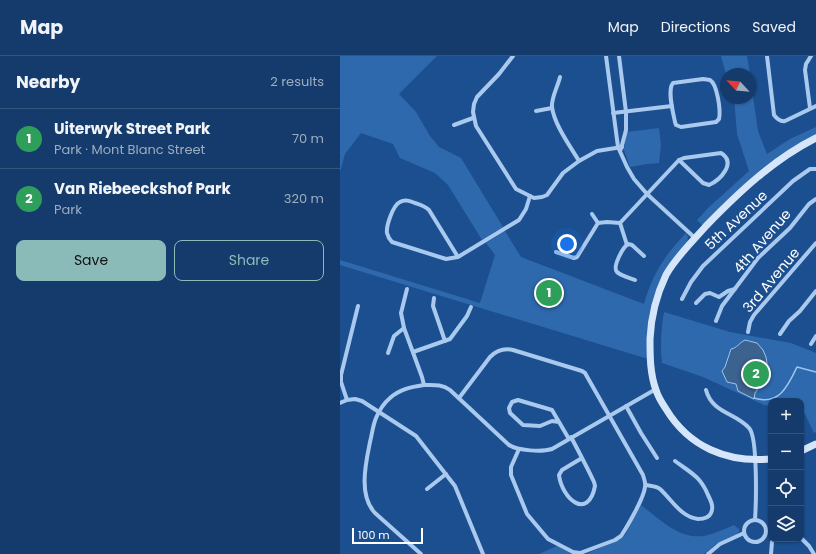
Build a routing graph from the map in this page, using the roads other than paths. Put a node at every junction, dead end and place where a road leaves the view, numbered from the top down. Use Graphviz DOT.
graph roads {
  1 [pos="513,56"];
  2 [pos="606,56"];
  3 [pos="620,56"];
  4 [pos="766,56"];
  5 [pos="812,56"];
  6 [pos="560,77"];
  7 [pos="672,106"];
  8 [pos="816,106"];
  9 [pos="552,108"];
  10 [pos="810,108"];
  11 [pos="536,111"];
  12 [pos="626,112"];
  13 [pos="613,113"];
  14 [pos="474,118"];
  15 [pos="454,125"];
  16 [pos="816,138"];
  17 [pos="620,147"];
  18 [pos="678,160"];
  19 [pos="579,161"];
  20 [pos="816,169"];
  21 [pos="647,194"];
  22 [pos="530,196"];
  23 [pos="816,199"];
  24 [pos="592,214"];
  25 [pos="598,223"];
  26 [pos="620,223"];
  27 [pos="695,238"];
  28 [pos="816,243"];
  29 [pos="626,245"];
  30 [pos="556,252"];
  31 [pos="644,256"];
  32 [pos="458,257"];
  33 [pos="635,280"];
  34 [pos="407,289"];
  35 [pos="735,289"];
  36 [pos="816,292"];
  37 [pos="434,298"];
  38 [pos="682,300"];
  39 [pos="696,303"];
  40 [pos="358,306"];
  41 [pos="471,307"];
  42 [pos="716,321"];
  43 [pos="404,328"];
  44 [pos="748,332"];
  45 [pos="780,334"];
  46 [pos="816,336"];
  47 [pos="445,341"];
  48 [pos="811,344"];
  49 [pos="413,352"];
  50 [pos="388,353"];
  51 [pos="424,386"];
  52 [pos="656,390"];
  53 [pos="706,390"];
  54 [pos="459,398"];
  55 [pos="349,399"];
  56 [pos="340,403"];
  57 [pos="626,406"];
  58 [pos="379,412"];
  59 [pos="610,416"];
  60 [pos="559,422"];
  61 [pos="570,438"];
  62 [pos="816,444"];
  63 [pos="519,449"];
  64 [pos="804,450"];
  65 [pos="582,458"];
  66 [pos="657,458"];
  67 [pos="768,459"];
  68 [pos="755,460"];
  69 [pos="675,461"];
  70 [pos="446,474"];
  71 [pos="646,485"];
  72 [pos="427,489"];
  73 [pos="755,520"];
  74 [pos="768,531"];
  75 [pos="744,533"];
  76 [pos="768,534"];
  77 [pos="804,541"];
  78 [pos="772,542"];
  79 [pos="421,554"];
  80 [pos="483,554"];
  81 [pos="708,554"];
  82 [pos="771,554"];
  83 [pos="814,554"];
  1 -- 14 [label="street"];
  2 -- 13 [label="street"];
  3 -- 12 [label="street"];
  4 -- 10 [label="street"];
  5 -- 10 [label="street"];
  6 -- 9 [label="street"];
  7 -- 7 [label="street"];
  7 -- 12 [label="street"];
  8 -- 10 [label="street"];
  9 -- 11 [label="street"];
  9 -- 19 [label="street"];
  12 -- 13 [label="street"];
  12 -- 17 [label="street"];
  13 -- 17 [label="street"];
  14 -- 15 [label="street"];
  14 -- 22 [label="street"];
  16 -- 27 [label="street"];
  17 -- 19 [label="street"];
  17 -- 21 [label="street"];
  18 -- 18 [label="street"];
  18 -- 21 [label="street"];
  19 -- 22 [label="street"];
  20 -- 38 [label="street, 5th Avenue"];
  21 -- 26 [label="street"];
  21 -- 27 [label="street"];
  22 -- 32 [label="street"];
  23 -- 35 [label="street, 4th Avenue"];
  24 -- 25 [label="street"];
  25 -- 26 [label="street"];
  25 -- 30 [label="street"];
  26 -- 29 [label="street"];
  27 -- 52 [label="street"];
  28 -- 44 [label="street, 3rd Avenue"];
  29 -- 31 [label="street"];
  29 -- 33 [label="street"];
  32 -- 32 [label="street"];
  34 -- 43 [label="street"];
  35 -- 39 [label="street"];
  35 -- 42 [label="street, 4th Avenue"];
  36 -- 45 [label="street"];
  37 -- 47 [label="street"];
  40 -- 55 [label="street"];
  41 -- 47 [label="street"];
  43 -- 49 [label="street"];
  43 -- 50 [label="street"];
  46 -- 48 [label="street"];
  47 -- 49 [label="street"];
  49 -- 51 [label="street"];
  51 -- 54 [label="street"];
  51 -- 58 [label="street"];
  52 -- 57 [label="street"];
  52 -- 68 [label="street"];
  53 -- 68 [label="street"];
  54 -- 59 [label="street"];
  54 -- 63 [label="street"];
  55 -- 56 [label="street"];
  55 -- 58 [label="street"];
  57 -- 59 [label="street"];
  57 -- 66 [label="street"];
  58 -- 70 [label="street"];
  58 -- 79 [label="street"];
  59 -- 61 [label="street"];
  59 -- 71 [label="street"];
  60 -- 60 [label="street"];
  60 -- 61 [label="street"];
  61 -- 63 [label="street"];
  61 -- 65 [label="street"];
  62 -- 64 [label="street"];
  63 -- 71 [label="street"];
  65 -- 65 [label="street"];
  67 -- 68 [label="street"];
  68 -- 73 [label="street"];
  69 -- 71 [label="street"];
  70 -- 72 [label="street"];
  70 -- 80 [label="street"];
  73 -- 74 [label="street"];
  73 -- 75 [label="street"];
  75 -- 76 [label="street"];
  75 -- 81 [label="street"];
  77 -- 83 [label="street"];
  78 -- 82 [label="street"];
}
